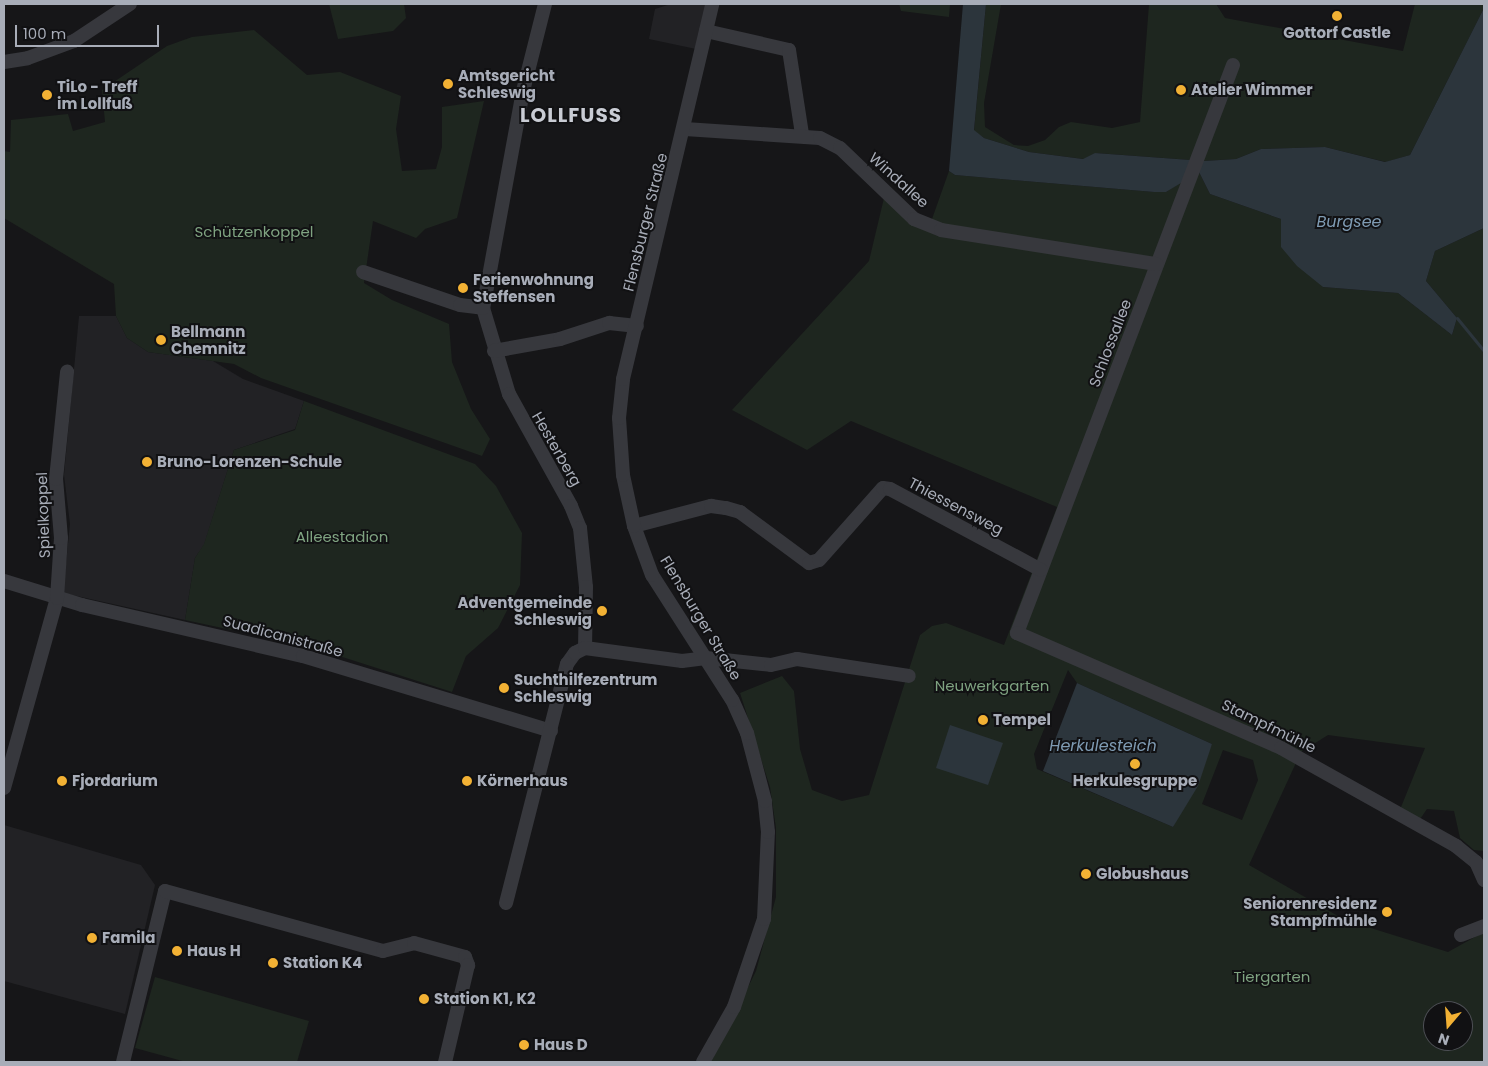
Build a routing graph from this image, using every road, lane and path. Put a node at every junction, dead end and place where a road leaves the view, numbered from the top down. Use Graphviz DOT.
graph roads {
  1 [pos="130,4"];
  2 [pos="545,4"];
  3 [pos="712,4"];
  4 [pos="706,31"];
  5 [pos="5,59"];
  6 [pos="1233,65"];
  7 [pos="685,129"];
  8 [pos="802,134"];
  9 [pos="1156,264"];
  10 [pos="363,272"];
  11 [pos="482,308"];
  12 [pos="637,326"];
  13 [pos="494,351"];
  14 [pos="67,372"];
  15 [pos="634,526"];
  16 [pos="1041,570"];
  17 [pos="4,581"];
  18 [pos="57,598"];
  19 [pos="1017,633"];
  20 [pos="585,648"];
  21 [pos="706,658"];
  22 [pos="909,676"];
  23 [pos="551,731"];
  24 [pos="4,788"];
  25 [pos="1484,880"];
  26 [pos="506,902"];
  27 [pos="1484,926"];
  28 [pos="1461,935"];
  29 [pos="123,1062"];
  30 [pos="445,1062"];
  31 [pos="703,1062"];
  1 -- 5 [label="street"];
  2 -- 11 [label="street, Hesterberg"];
  3 -- 4 [label="street, Flensburger Straße"];
  4 -- 7 [label="street, Flensburger Straße"];
  4 -- 8 [label="street"];
  6 -- 9 [label="street, Schlossallee"];
  7 -- 8 [label="street, Windallee"];
  7 -- 12 [label="street, Flensburger Straße"];
  8 -- 9 [label="street, Windallee"];
  9 -- 16 [label="street, Schlossallee"];
  10 -- 11 [label="street"];
  11 -- 13 [label="street, Hesterberg"];
  12 -- 13 [label="street"];
  12 -- 15 [label="street, Flensburger Straße"];
  13 -- 20 [label="street, Hesterberg"];
  14 -- 18 [label="street, Spielkoppel"];
  15 -- 16 [label="street, Thiessensweg"];
  15 -- 21 [label="street, Flensburger Straße"];
  16 -- 19 [label="street, Schlossallee"];
  17 -- 18 [label="street, Suadicanistraße"];
  18 -- 23 [label="street, Suadicanistraße"];
  18 -- 24 [label="street, Spielkoppel"];
  19 -- 25 [label="street, Stampfmühle"];
  20 -- 21 [label="street"];
  20 -- 23 [label="street"];
  21 -- 22 [label="street"];
  21 -- 31 [label="street, Flensburger Straße"];
  23 -- 26 [label="street"];
  27 -- 28 [label="street"];
  29 -- 30 [label="street"];
}
